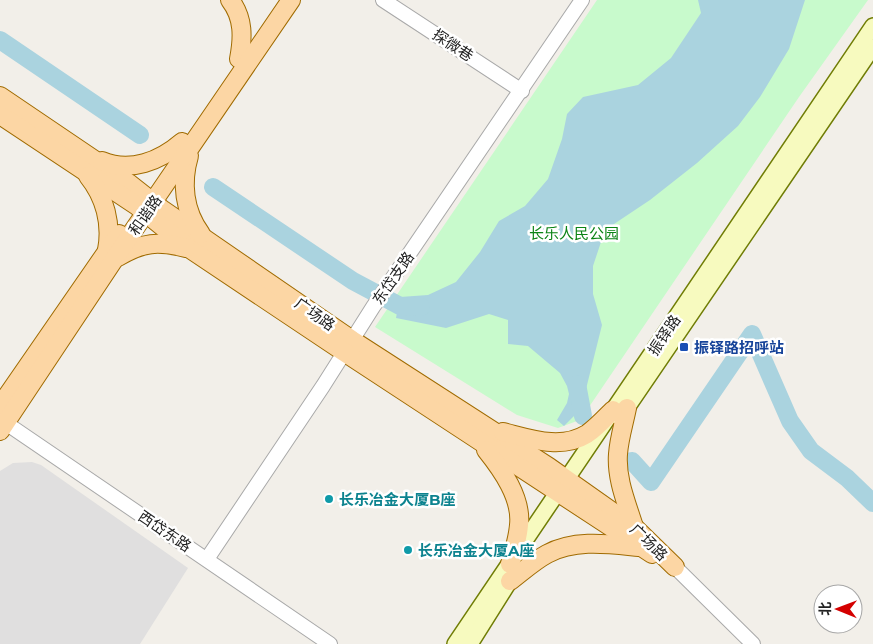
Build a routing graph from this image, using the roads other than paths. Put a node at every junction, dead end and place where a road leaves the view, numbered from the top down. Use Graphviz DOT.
graph roads {
  1 [pos="230,0"];
  2 [pos="278,0"];
  3 [pos="291,0"];
  4 [pos="383,0"];
  5 [pos="582,0"];
  6 [pos="873,26"];
  7 [pos="873,47"];
  8 [pos="239,59"];
  9 [pos="522,91"];
  10 [pos="0,96"];
  11 [pos="0,115"];
  12 [pos="187,144"];
  13 [pos="83,161"];
  14 [pos="145,205"];
  15 [pos="197,243"];
  16 [pos="111,255"];
  17 [pos="348,346"];
  18 [pos="0,406"];
  19 [pos="620,409"];
  20 [pos="2,424"];
  21 [pos="484,435"];
  22 [pos="567,489"];
  23 [pos="634,527"];
  24 [pos="639,547"];
  25 [pos="207,559"];
  26 [pos="510,564"];
  27 [pos="674,567"];
  28 [pos="510,581"];
  29 [pos="330,644"];
  30 [pos="455,644"];
  31 [pos="470,644"];
  32 [pos="754,644"];
  1 -- 8 [label="main road"];
  2 -- 8 [label="main road, 和谐路"];
  3 -- 12 [label="main road, 和谐路"];
  4 -- 9 [label="street, 探微巷"];
  5 -- 9 [label="street, 东岱支路"];
  6 -- 19 [label="main road, 振铎路"];
  7 -- 19 [label="main road, 振铎路"];
  8 -- 12 [label="main road, 和谐路"];
  9 -- 17 [label="street, 东岱支路"];
  10 -- 13 [label="main road, 广场路"];
  11 -- 13 [label="main road, 广场路"];
  12 -- 13 [label="main road"];
  12 -- 14 [label="main road, 和谐路"];
  12 -- 15 [label="main road"];
  13 -- 14 [label="main road, 广场路"];
  13 -- 16 [label="main road"];
  14 -- 15 [label="main road, 广场路"];
  14 -- 16 [label="main road, 和谐路"];
  15 -- 16 [label="main road"];
  15 -- 17 [label="main road, 广场路"];
  16 -- 18 [label="main road, 和谐路"];
  16 -- 20 [label="main road, 和谐路"];
  17 -- 21 [label="main road, 广场路"];
  17 -- 25 [label="street, 东岱支路"];
  19 -- 21 [label="main road"];
  19 -- 22 [label="main road, 振铎路"];
  19 -- 23 [label="main road"];
  20 -- 25 [label="street, 西岱东路"];
  21 -- 22 [label="main road, 广场路"];
  21 -- 26 [label="main road"];
  22 -- 23 [label="main road, 广场路"];
  22 -- 24 [label="main road, 广场路"];
  22 -- 26 [label="main road, 振铎路"];
  22 -- 28 [label="main road, 振铎路"];
  23 -- 27 [label="main road, 广场路"];
  24 -- 27 [label="main road, 广场路"];
  24 -- 28 [label="main road"];
  25 -- 29 [label="street, 西岱东路"];
  26 -- 30 [label="main road, 振铎路"];
  27 -- 32 [label="street"];
  28 -- 31 [label="main road, 振铎路"];
}
